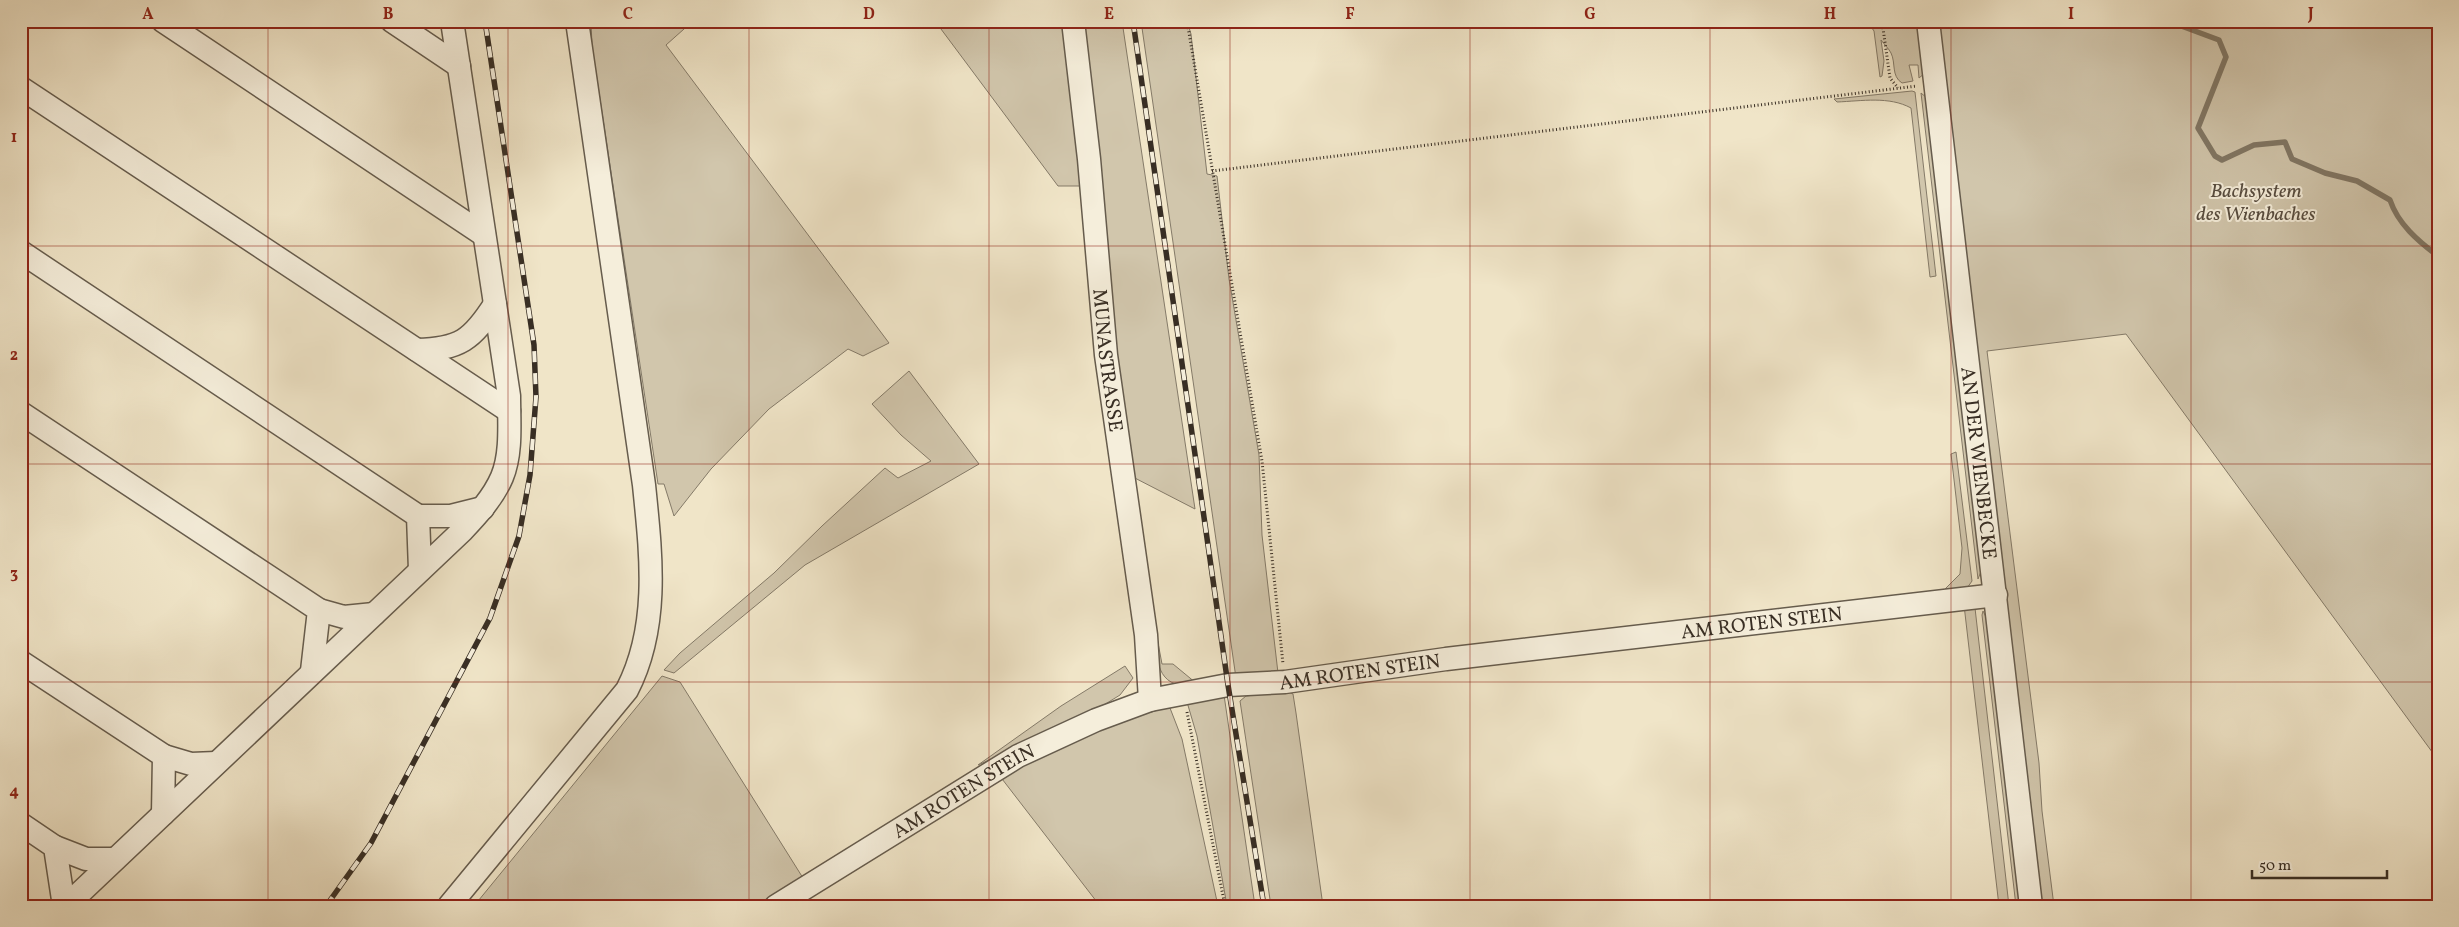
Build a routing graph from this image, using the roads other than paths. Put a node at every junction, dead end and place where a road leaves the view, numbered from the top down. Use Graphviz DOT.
graph roads {
  1 [pos="163,21"];
  2 [pos="392,21"];
  3 [pos="452,21"];
  4 [pos="578,21"];
  5 [pos="1073,21"];
  6 [pos="1928,21"];
  7 [pos="459,66"];
  8 [pos="21,88"];
  9 [pos="484,235"];
  10 [pos="21,252"];
  11 [pos="495,304"];
  12 [pos="417,350"];
  13 [pos="509,411"];
  14 [pos="21,413"];
  15 [pos="483,508"];
  16 [pos="418,516"];
  17 [pos="420,570"];
  18 [pos="1996,595"];
  19 [pos="318,610"];
  20 [pos="374,614"];
  21 [pos="21,662"];
  22 [pos="312,671"];
  23 [pos="1150,700"];
  24 [pos="164,756"];
  25 [pos="216,763"];
  26 [pos="162,814"];
  27 [pos="21,824"];
  28 [pos="55,847"];
  29 [pos="115,859"];
  30 [pos="65,906"];
  31 [pos="449,906"];
  32 [pos="776,906"];
  33 [pos="2031,906"];
  1 -- 9 [label="street"];
  2 -- 7 [label="street"];
  3 -- 7 [label="street"];
  4 -- 31 [label="street"];
  5 -- 23 [label="street, MUNASTRASSE"];
  6 -- 18 [label="street, AN DER WIENBECKE"];
  7 -- 9 [label="street"];
  8 -- 12 [label="street"];
  9 -- 11 [label="street"];
  10 -- 16 [label="street"];
  11 -- 12 [label="street"];
  11 -- 13 [label="street"];
  12 -- 13 [label="street"];
  13 -- 15 [label="street"];
  14 -- 19 [label="street"];
  15 -- 16 [label="street"];
  15 -- 17 [label="street"];
  16 -- 17 [label="street"];
  17 -- 20 [label="street"];
  18 -- 23 [label="street, AM ROTEN STEIN"];
  18 -- 33 [label="street, AN DER WIENBECKE"];
  19 -- 20 [label="street"];
  19 -- 22 [label="street"];
  20 -- 22 [label="street"];
  21 -- 24 [label="street"];
  22 -- 25 [label="street"];
  23 -- 32 [label="street, AM ROTEN STEIN"];
  24 -- 25 [label="street"];
  24 -- 26 [label="street"];
  25 -- 26 [label="street"];
  26 -- 29 [label="street"];
  27 -- 28 [label="street"];
  28 -- 29 [label="street"];
  28 -- 30 [label="street"];
  29 -- 30 [label="street"];
}
